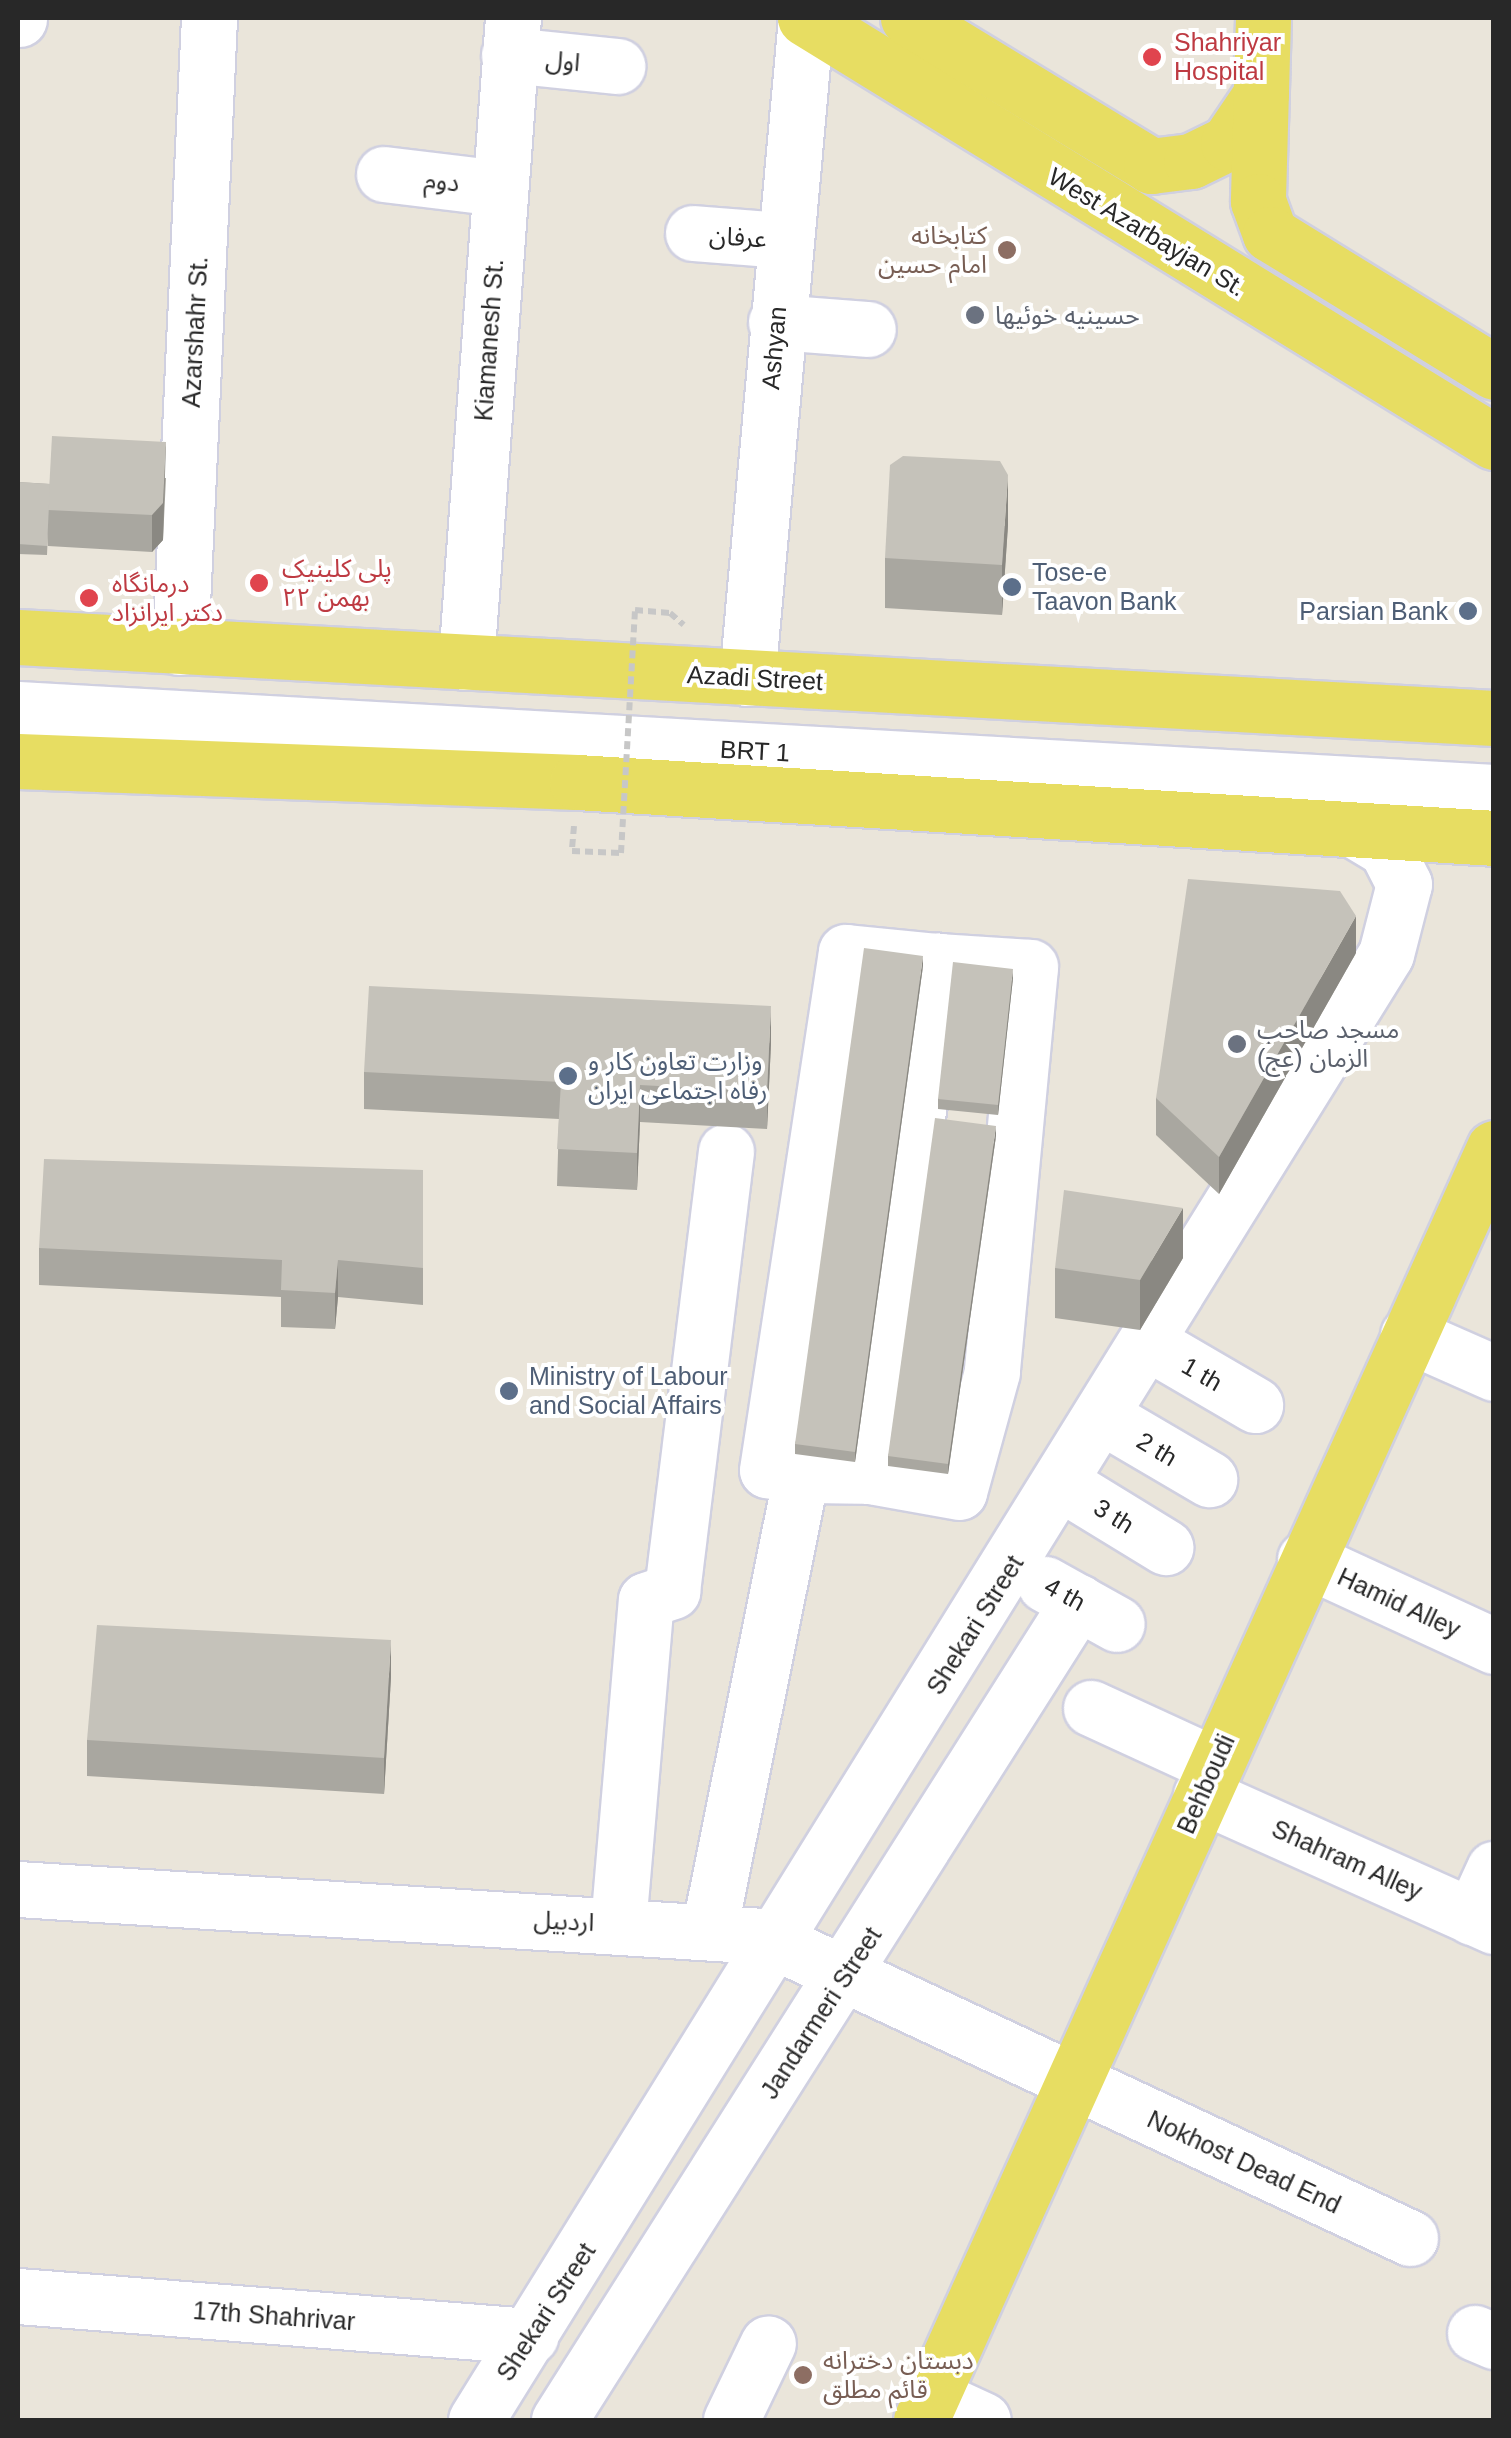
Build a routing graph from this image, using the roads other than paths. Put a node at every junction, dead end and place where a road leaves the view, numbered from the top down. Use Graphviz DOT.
graph roads {
  1 [pos="210,18"];
  2 [pos="806,18"];
  3 [pos="1263,18"];
  4 [pos="930,24"];
  5 [pos="511,36"];
  6 [pos="617,66"];
  7 [pos="1261,94"];
  8 [pos="384,174"];
  9 [pos="500,188"];
  10 [pos="693,234"];
  11 [pos="782,240"];
  12 [pos="776,322"];
  13 [pos="868,329"];
  14 [pos="1494,372"];
  15 [pos="1494,442"];
  16 [pos="18,637"];
  17 [pos="180,647"];
  18 [pos="466,662"];
  19 [pos="748,678"];
  20 [pos="18,680"];
  21 [pos="18,708"];
  22 [pos="1494,718"];
  23 [pos="18,760"];
  24 [pos="1494,763"];
  25 [pos="1494,792"];
  26 [pos="1353,830"];
  27 [pos="1494,838"];
  28 [pos="938,961"];
  29 [pos="1494,1148"];
  30 [pos="726,1150"];
  31 [pos="1408,1335"];
  32 [pos="1149,1344"];
  33 [pos="1494,1372"];
  34 [pos="1255,1405"];
  35 [pos="1104,1418"];
  36 [pos="801,1475"];
  37 [pos="870,1476"];
  38 [pos="1209,1480"];
  39 [pos="1064,1485"];
  40 [pos="1164,1547"];
  41 [pos="1304,1560"];
  42 [pos="1012,1565"];
  43 [pos="1098,1613"];
  44 [pos="1494,1646"];
  45 [pos="1091,1708"];
  46 [pos="1208,1780"];
  47 [pos="18,1889"];
  48 [pos="1486,1904"];
  49 [pos="618,1925"];
  50 [pos="708,1930"];
  51 [pos="781,1942"];
  52 [pos="848,1973"];
  53 [pos="1077,2085"];
  54 [pos="1410,2238"];
  55 [pos="18,2296"];
  56 [pos="530,2336"];
  57 [pos="768,2343"];
  58 [pos="926,2408"];
  59 [pos="476,2420"];
  60 [pos="558,2420"];
  61 [pos="732,2420"];
  62 [pos="983,2420"];
  1 -- 17 [label="street, Azarshahr St."];
  2 -- 11 [label="street, Ashyan"];
  2 -- 15 [label="main road, West Azarbayjan St."];
  3 -- 7 [label="main road"];
  4 -- 7 [label="main road"];
  5 -- 6 [label="street, اول"];
  5 -- 9 [label="street, Kiamanesh St."];
  7 -- 14 [label="main road"];
  8 -- 9 [label="street, دوم"];
  9 -- 18 [label="street, Kiamanesh St."];
  10 -- 11 [label="street, عرفان"];
  11 -- 12 [label="street, Ashyan"];
  12 -- 13 [label="street"];
  12 -- 19 [label="street, Ashyan"];
  16 -- 17 [label="main road, Azadi Street"];
  17 -- 18 [label="main road, Azadi Street"];
  18 -- 19 [label="main road, Azadi Street"];
  19 -- 22 [label="main road, Azadi Street"];
  20 -- 24 [label="street, BRT 1"];
  21 -- 25 [label="street, BRT 1"];
  23 -- 26 [label="main road"];
  26 -- 27 [label="main road"];
  26 -- 32 [label="street, Shekari Street"];
  28 -- 36 [label="street"];
  28 -- 37 [label="street"];
  28 -- 37 [label="street"];
  29 -- 31 [label="main road, Behboudi"];
  30 -- 49 [label="street"];
  31 -- 33 [label="street"];
  31 -- 41 [label="main road, Behboudi"];
  32 -- 34 [label="street, 1 th"];
  32 -- 35 [label="street, Shekari Street"];
  35 -- 38 [label="street, 2 th"];
  35 -- 39 [label="street, Shekari Street"];
  36 -- 37 [label="street"];
  36 -- 50 [label="street"];
  39 -- 40 [label="street, 3 th"];
  39 -- 42 [label="street, Shekari Street"];
  41 -- 44 [label="street, Hamid Alley"];
  41 -- 46 [label="main road, Behboudi"];
  42 -- 43 [label="street, 4 th"];
  42 -- 51 [label="street, Shekari Street"];
  43 -- 52 [label="street, Jandarmeri Street"];
  45 -- 46 [label="street, Shahram Alley"];
  46 -- 48 [label="street, Shahram Alley"];
  46 -- 53 [label="main road, Behboudi"];
  47 -- 49 [label="street, اردبیل"];
  49 -- 50 [label="street, اردبیل"];
  50 -- 51 [label="street, اردبیل"];
  51 -- 52 [label="street, اردبیل"];
  51 -- 56 [label="street, Shekari Street"];
  52 -- 53 [label="street, اردبیل"];
  52 -- 60 [label="street, Jandarmeri Street"];
  53 -- 54 [label="street, Nokhost Dead End"];
  53 -- 58 [label="main road, Behboudi"];
  55 -- 56 [label="street, 17th Shahrivar"];
  56 -- 59 [label="street, Shekari Street"];
  57 -- 61 [label="street"];
  58 -- 62 [label="street"];
}
